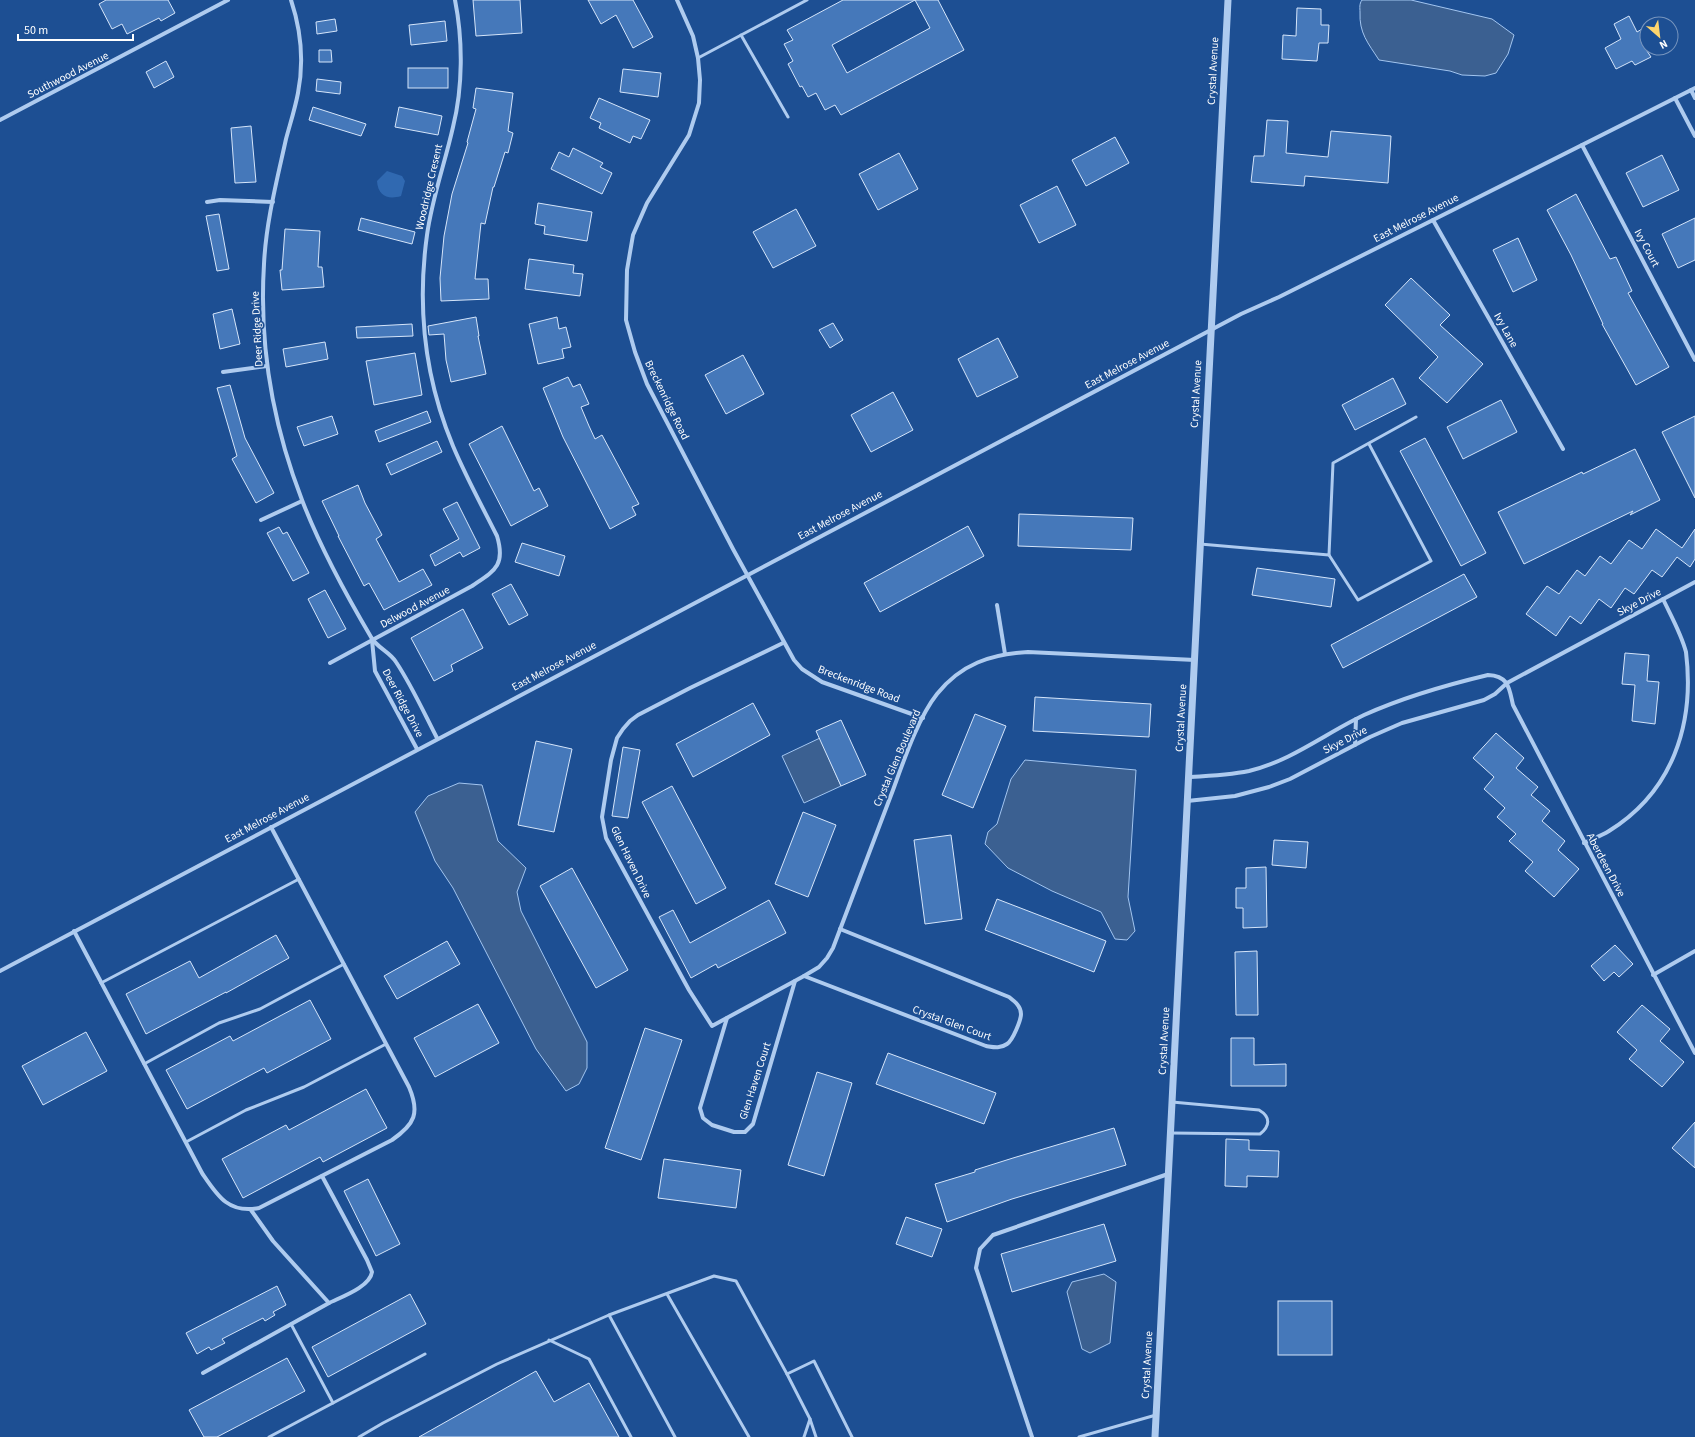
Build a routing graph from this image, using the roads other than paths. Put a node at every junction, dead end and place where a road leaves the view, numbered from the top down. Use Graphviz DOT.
graph roads {
  1 [pos="228,0"];
  2 [pos="290,0"];
  3 [pos="455,0"];
  4 [pos="677,0"];
  5 [pos="807,0"];
  6 [pos="1228,0"];
  7 [pos="741,35"];
  8 [pos="698,58"];
  9 [pos="1693,89"];
  10 [pos="1675,98"];
  11 [pos="1695,98"];
  12 [pos="788,117"];
  13 [pos="0,120"];
  14 [pos="1695,136"];
  15 [pos="1582,145"];
  16 [pos="207,202"];
  17 [pos="273,202"];
  18 [pos="1434,220"];
  19 [pos="1211,329"];
  20 [pos="1695,360"];
  21 [pos="267,366"];
  22 [pos="223,372"];
  23 [pos="1416,417"];
  24 [pos="1369,444"];
  25 [pos="1563,449"];
  26 [pos="302,501"];
  27 [pos="261,520"];
  28 [pos="1200,544"];
  29 [pos="1329,555"];
  30 [pos="500,557"];
  31 [pos="748,574"];
  32 [pos="1695,582"];
  33 [pos="1663,599"];
  34 [pos="997,605"];
  35 [pos="372,640"];
  36 [pos="783,643"];
  37 [pos="1005,654"];
  38 [pos="1194,660"];
  39 [pos="330,663"];
  40 [pos="1507,683"];
  41 [pos="923,718"];
  42 [pos="1356,719"];
  43 [pos="437,738"];
  44 [pos="1355,745"];
  45 [pos="417,749"];
  46 [pos="1189,777"];
  47 [pos="1187,801"];
  48 [pos="271,827"];
  49 [pos="1584,843"];
  50 [pos="299,879"];
  51 [pos="840,929"];
  52 [pos="74,932"];
  53 [pos="1695,951"];
  54 [pos="344,964"];
  55 [pos="0,971"];
  56 [pos="1653,975"];
  57 [pos="804,976"];
  58 [pos="795,981"];
  59 [pos="101,983"];
  60 [pos="727,1018"];
  61 [pos="712,1026"];
  62 [pos="386,1044"];
  63 [pos="1695,1053"];
  64 [pos="144,1064"];
  65 [pos="1172,1102"];
  66 [pos="1170,1133"];
  67 [pos="186,1142"];
  68 [pos="1168,1174"];
  69 [pos="322,1176"];
  70 [pos="251,1210"];
  71 [pos="667,1294"];
  72 [pos="329,1304"];
  73 [pos="609,1315"];
  74 [pos="291,1324"];
  75 [pos="548,1340"];
  76 [pos="425,1354"];
  77 [pos="203,1374"];
  78 [pos="787,1374"];
  79 [pos="333,1403"];
  80 [pos="1156,1415"];
  81 [pos="810,1419"];
  82 [pos="269,1437"];
  83 [pos="359,1437"];
  84 [pos="631,1437"];
  85 [pos="675,1437"];
  86 [pos="749,1437"];
  87 [pos="804,1437"];
  88 [pos="816,1437"];
  89 [pos="852,1437"];
  90 [pos="1032,1437"];
  91 [pos="1080,1437"];
  92 [pos="1154,1437"];
  1 -- 13 [label="street, Southwood Avenue"];
  2 -- 17 [label="street, Deer Ridge Drive"];
  3 -- 30 [label="street, Woodridge Cresent"];
  4 -- 8 [label="street, Breckenridge Road"];
  5 -- 7 [label="lane"];
  6 -- 19 [label="street, Crystal Avenue"];
  7 -- 8 [label="lane"];
  7 -- 12 [label="lane"];
  8 -- 31 [label="street, Breckenridge Road"];
  9 -- 10 [label="street, East Melrose Avenue"];
  9 -- 11 [label="street"];
  10 -- 14 [label="street"];
  10 -- 15 [label="street, East Melrose Avenue"];
  15 -- 18 [label="street, East Melrose Avenue"];
  15 -- 20 [label="street, Ivy Court"];
  16 -- 17 [label="street"];
  17 -- 21 [label="street, Deer Ridge Drive"];
  18 -- 19 [label="street, East Melrose Avenue"];
  18 -- 25 [label="street, Ivy Lane"];
  19 -- 28 [label="street, Crystal Avenue"];
  19 -- 31 [label="street, East Melrose Avenue"];
  21 -- 22 [label="street"];
  21 -- 26 [label="street, Deer Ridge Drive"];
  23 -- 24 [label="lane"];
  24 -- 29 [label="lane"];
  24 -- 29 [label="lane"];
  26 -- 27 [label="street"];
  26 -- 35 [label="street, Deer Ridge Drive"];
  28 -- 29 [label="lane"];
  28 -- 38 [label="street, Crystal Avenue"];
  30 -- 35 [label="street, Delwood Avenue"];
  31 -- 36 [label="street, Breckenridge Road"];
  31 -- 43 [label="street, East Melrose Avenue"];
  32 -- 33 [label="street, Skye Drive"];
  33 -- 40 [label="street, Skye Drive"];
  33 -- 49 [label="street"];
  34 -- 37 [label="street"];
  35 -- 39 [label="street, Delwood Avenue"];
  35 -- 43 [label="street, Deer Ridge Drive"];
  35 -- 45 [label="street, Deer Ridge Drive"];
  36 -- 41 [label="street, Breckenridge Road"];
  36 -- 61 [label="street, Glen Haven Drive"];
  37 -- 38 [label="street, Crystal Glen Boulevard"];
  37 -- 41 [label="street, Crystal Glen Boulevard"];
  38 -- 46 [label="street, Crystal Avenue"];
  40 -- 42 [label="street, Skye Drive"];
  40 -- 44 [label="street, Skye Drive"];
  40 -- 49 [label="street, Aberdeen Drive"];
  41 -- 51 [label="street, Crystal Glen Boulevard"];
  42 -- 44 [label="street"];
  42 -- 46 [label="street, Skye Drive"];
  43 -- 45 [label="street, East Melrose Avenue"];
  44 -- 47 [label="street, Skye Drive"];
  45 -- 48 [label="street, East Melrose Avenue"];
  46 -- 47 [label="street, Crystal Avenue"];
  47 -- 65 [label="street, Crystal Avenue"];
  48 -- 50 [label="street"];
  48 -- 52 [label="street, East Melrose Avenue"];
  49 -- 56 [label="street, Aberdeen Drive"];
  50 -- 54 [label="street"];
  50 -- 59 [label="lane"];
  51 -- 57 [label="street, Crystal Glen Boulevard"];
  51 -- 57 [label="street, Crystal Glen Court"];
  52 -- 55 [label="street, East Melrose Avenue"];
  52 -- 59 [label="street"];
  53 -- 56 [label="street"];
  54 -- 62 [label="street"];
  54 -- 64 [label="lane"];
  56 -- 63 [label="street, Aberdeen Drive"];
  57 -- 58 [label="street, Crystal Glen Boulevard"];
  58 -- 60 [label="street, Crystal Glen Boulevard"];
  58 -- 60 [label="street, Glen Haven Court"];
  59 -- 64 [label="street"];
  60 -- 61 [label="street, Crystal Glen Boulevard"];
  62 -- 67 [label="lane"];
  62 -- 69 [label="street"];
  64 -- 67 [label="street"];
  65 -- 66 [label="street, Crystal Avenue"];
  65 -- 66 [label="lane"];
  66 -- 68 [label="street, Crystal Avenue"];
  67 -- 70 [label="street"];
  68 -- 80 [label="street, Crystal Avenue"];
  68 -- 90 [label="street"];
  69 -- 70 [label="street"];
  69 -- 72 [label="street"];
  70 -- 72 [label="street"];
  71 -- 73 [label="lane"];
  71 -- 78 [label="lane"];
  71 -- 86 [label="lane"];
  72 -- 74 [label="street"];
  73 -- 75 [label="lane"];
  73 -- 85 [label="lane"];
  74 -- 77 [label="street"];
  74 -- 79 [label="lane"];
  75 -- 83 [label="lane"];
  75 -- 84 [label="lane"];
  76 -- 79 [label="lane"];
  78 -- 81 [label="lane"];
  78 -- 89 [label="lane"];
  79 -- 82 [label="lane"];
  80 -- 91 [label="lane"];
  80 -- 92 [label="street, Crystal Avenue"];
  81 -- 87 [label="lane"];
  81 -- 88 [label="lane"];
}
